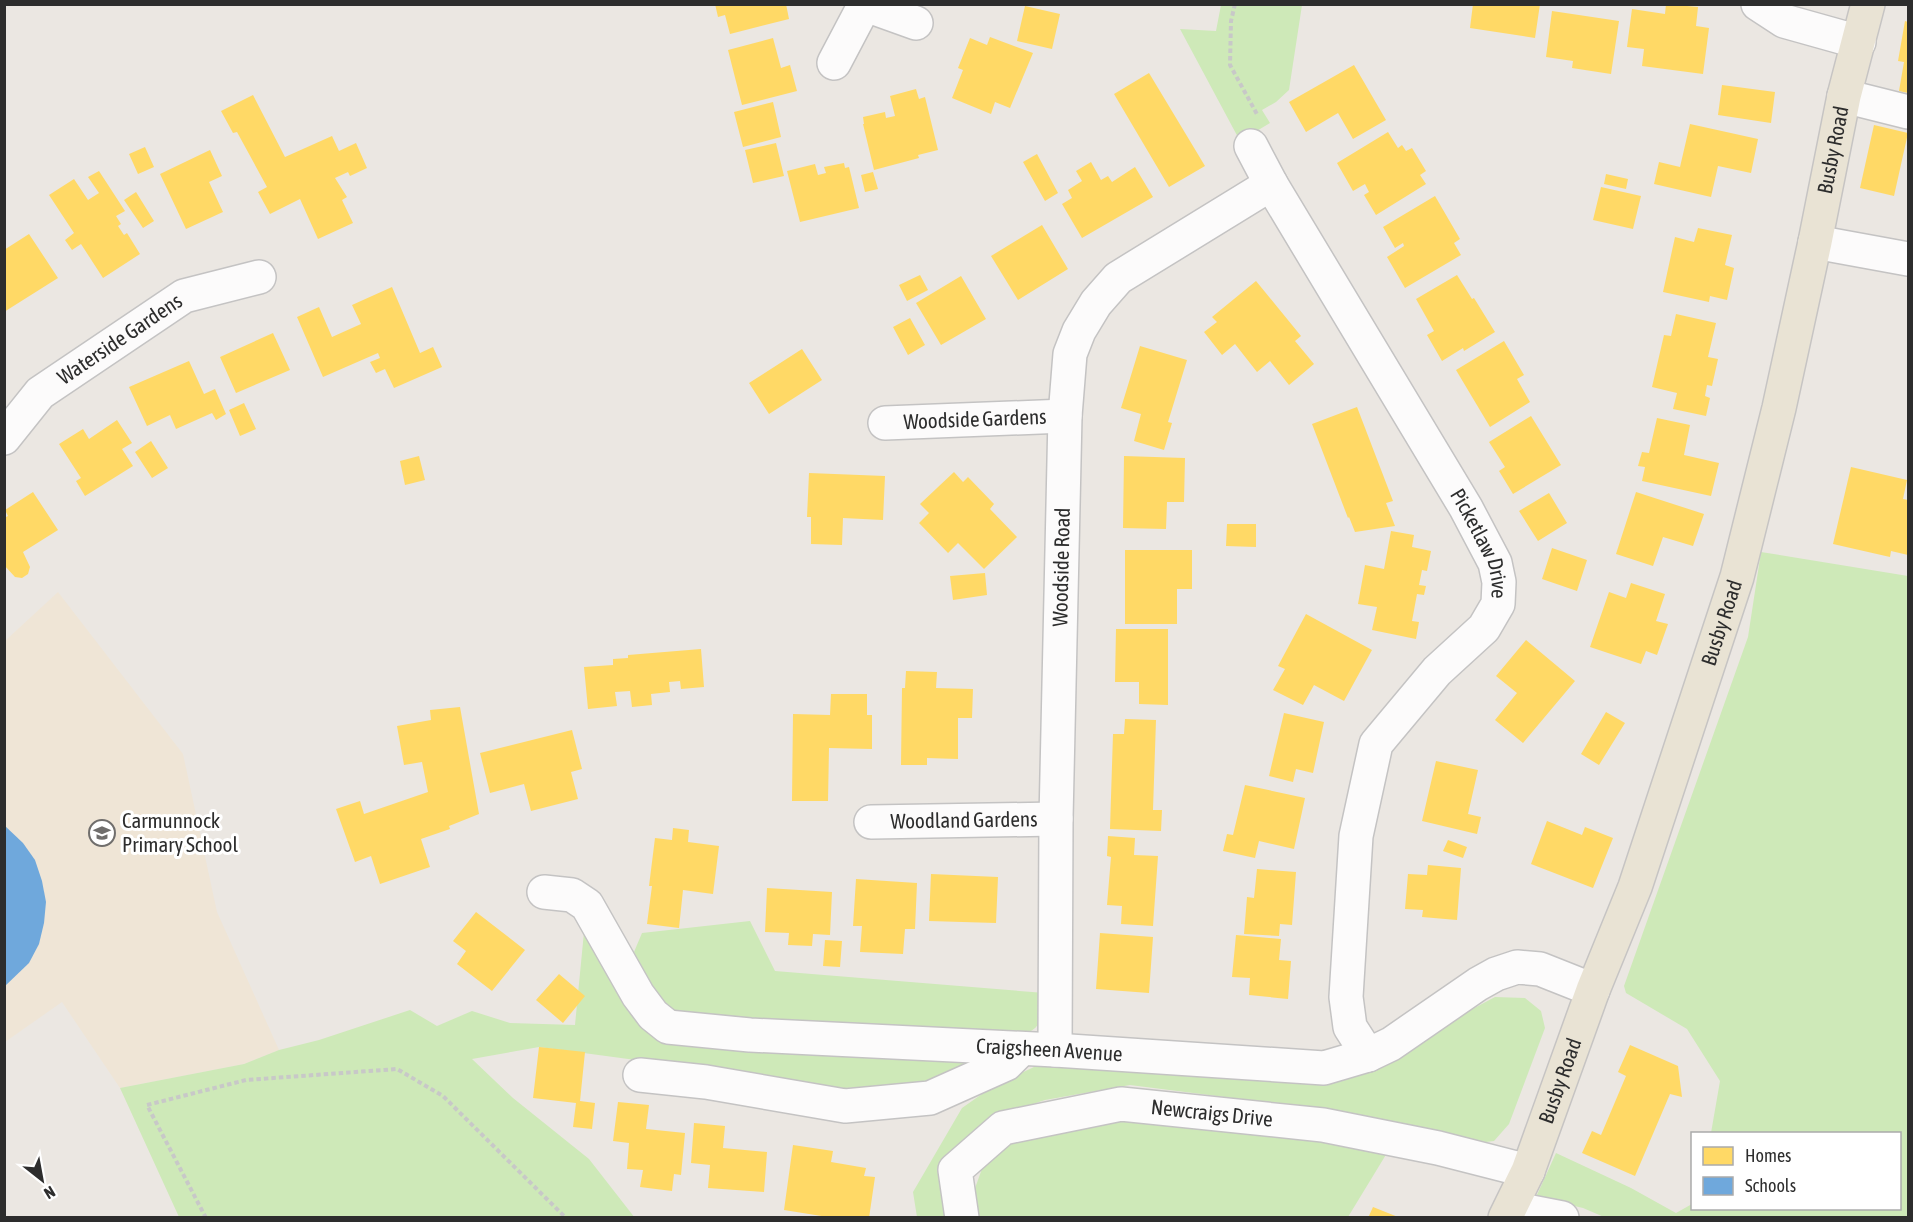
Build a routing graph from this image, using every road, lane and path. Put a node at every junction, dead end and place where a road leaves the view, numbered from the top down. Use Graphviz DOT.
graph roads {
  1 [pos="1235,4"];
  2 [pos="1758,4"];
  3 [pos="1868,4"];
  4 [pos="863,5"];
  5 [pos="916,23"];
  6 [pos="1859,42"];
  7 [pos="834,63"];
  8 [pos="1844,96"];
  9 [pos="1908,112"];
  10 [pos="1251,146"];
  11 [pos="1271,184"];
  12 [pos="1815,242"];
  13 [pos="1908,259"];
  14 [pos="259,277"];
  15 [pos="1065,416"];
  16 [pos="885,423"];
  17 [pos="4,438"];
  18 [pos="1056,819"];
  19 [pos="871,822"];
  20 [pos="544,892"];
  21 [pos="1593,990"];
  22 [pos="1021,1049"];
  23 [pos="1055,1050"];
  24 [pos="1368,1055"];
  25 [pos="640,1075"];
  26 [pos="1528,1171"];
  27 [pos="1508,1213"];
  28 [pos="206,1218"];
  29 [pos="566,1218"];
  30 [pos="962,1218"];
  31 [pos="1563,1218"];
  1 -- 10 [label="path"];
  2 -- 6 [label="street"];
  3 -- 6 [label="main road, Busby Road"];
  4 -- 5 [label="street"];
  4 -- 7 [label="street"];
  6 -- 8 [label="main road, Busby Road"];
  8 -- 9 [label="street"];
  8 -- 12 [label="main road, Busby Road"];
  10 -- 11 [label="street, Picketlaw Drive"];
  11 -- 15 [label="street, Woodside Road"];
  11 -- 24 [label="street, Picketlaw Drive"];
  12 -- 13 [label="street"];
  12 -- 21 [label="main road, Busby Road"];
  14 -- 17 [label="street, Waterside Gardens"];
  15 -- 16 [label="street, Woodside Gardens"];
  15 -- 18 [label="street, Woodside Road"];
  18 -- 19 [label="street, Woodland Gardens"];
  18 -- 23 [label="street, Woodside Road"];
  20 -- 22 [label="street, Craigsheen Avenue"];
  21 -- 24 [label="street, Craigsheen Avenue"];
  21 -- 26 [label="main road, Busby Road"];
  22 -- 23 [label="street, Craigsheen Avenue"];
  22 -- 25 [label="street"];
  23 -- 24 [label="street, Craigsheen Avenue"];
  26 -- 27 [label="main road, Busby Road"];
  26 -- 30 [label="street, Newcraigs Drive"];
  27 -- 31 [label="street"];
  28 -- 29 [label="path"];
}
